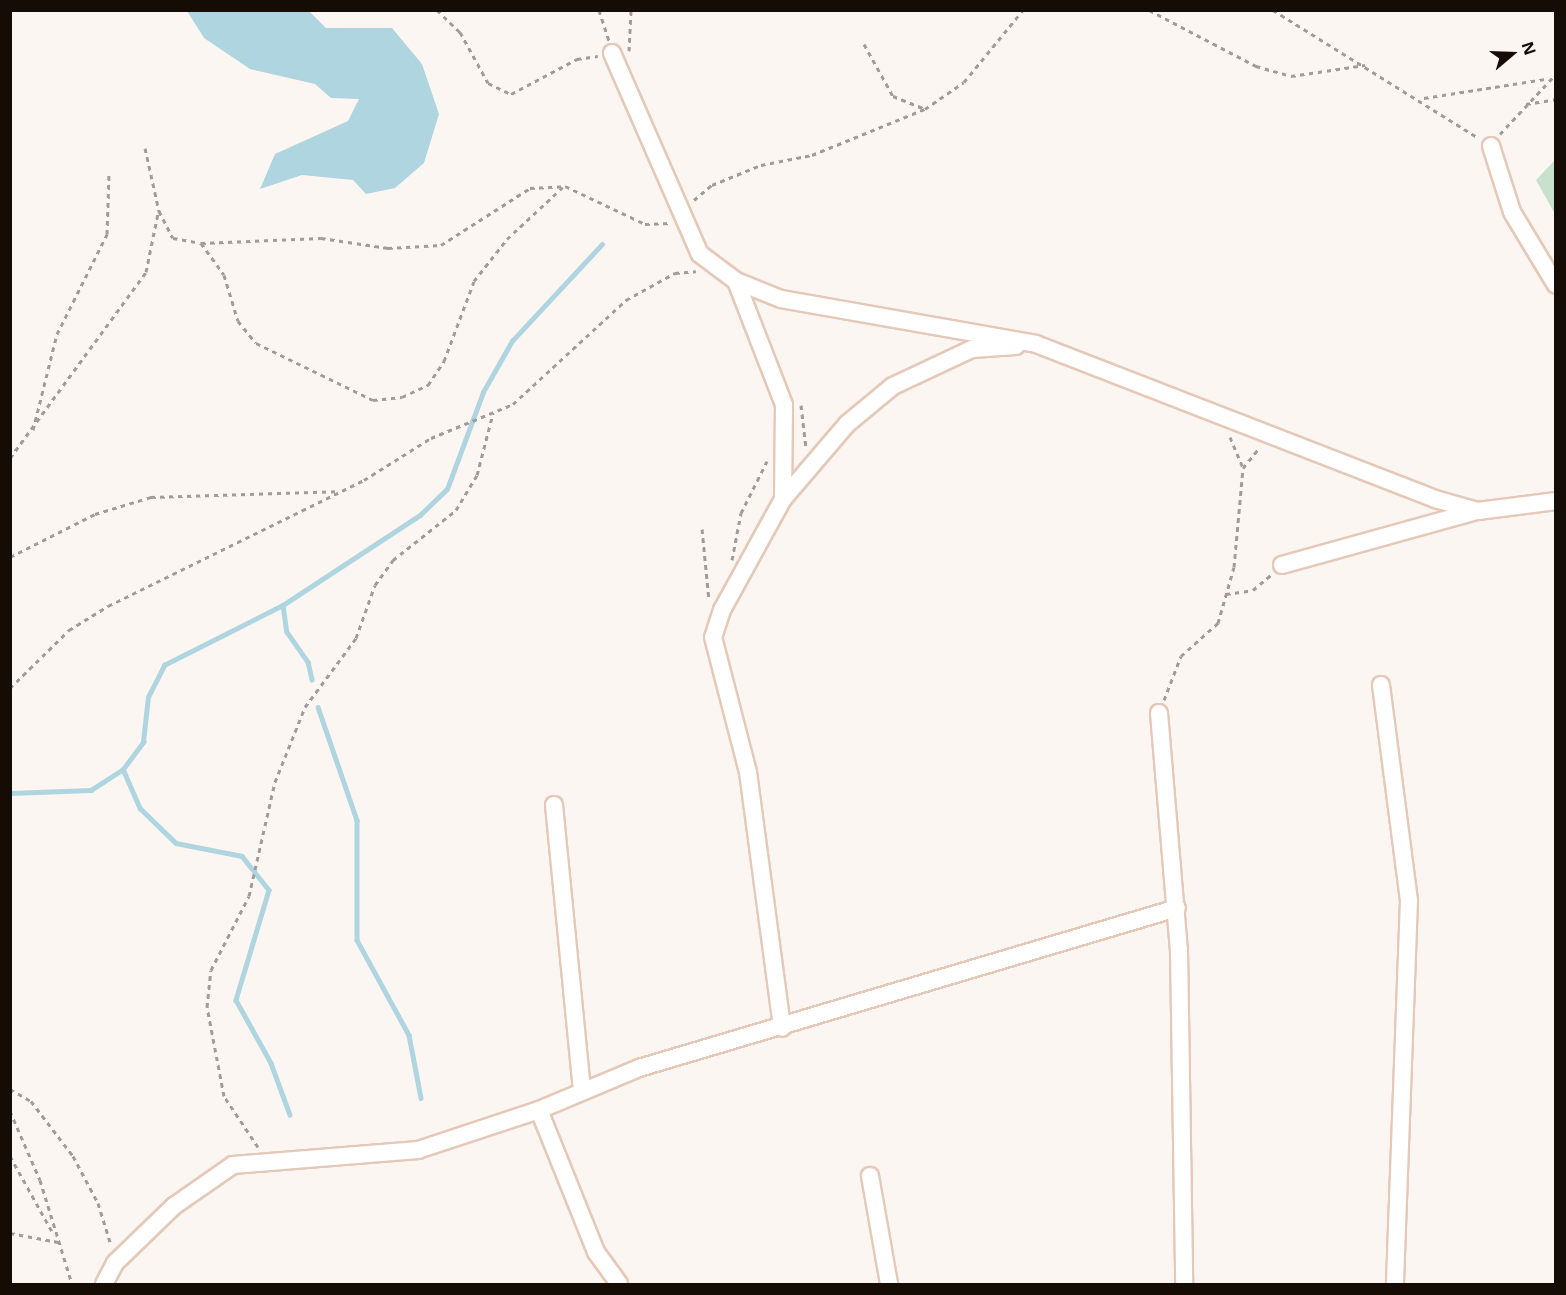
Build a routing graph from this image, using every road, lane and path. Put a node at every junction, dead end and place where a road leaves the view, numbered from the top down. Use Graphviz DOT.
graph roads {
  1 [pos="437,10"];
  2 [pos="599,10"];
  3 [pos="631,10"];
  4 [pos="1023,10"];
  5 [pos="1149,10"];
  6 [pos="1273,10"];
  7 [pos="864,44"];
  8 [pos="612,53"];
  9 [pos="1367,65"];
  10 [pos="1556,74"];
  11 [pos="1546,78"];
  12 [pos="626,84"];
  13 [pos="1422,99"];
  14 [pos="1556,99"];
  15 [pos="1524,104"];
  16 [pos="925,109"];
  17 [pos="1491,146"];
  18 [pos="145,148"];
  19 [pos="109,174"];
  20 [pos="565,186"];
  21 [pos="159,211"];
  22 [pos="682,217"];
  23 [pos="201,243"];
  24 [pos="718,267"];
  25 [pos="736,281"];
  26 [pos="1556,285"];
  27 [pos="1036,344"];
  28 [pos="494,413"];
  29 [pos="1272,434"];
  30 [pos="32,435"];
  31 [pos="771,449"];
  32 [pos="10,458"];
  33 [pos="341,491"];
  34 [pos="783,499"];
  35 [pos="1556,501"];
  36 [pos="1478,511"];
  37 [pos="702,529"];
  38 [pos="10,557"];
  39 [pos="1282,565"];
  40 [pos="735,586"];
  41 [pos="1226,594"];
  42 [pos="710,605"];
  43 [pos="1381,685"];
  44 [pos="10,688"];
  45 [pos="1159,713"];
  46 [pos="554,805"];
  47 [pos="1177,909"];
  48 [pos="782,1028"];
  49 [pos="10,1089"];
  50 [pos="582,1092"];
  51 [pos="539,1110"];
  52 [pos="10,1111"];
  53 [pos="10,1156"];
  54 [pos="266,1159"];
  55 [pos="870,1176"];
  56 [pos="10,1233"];
  57 [pos="58,1242"];
  58 [pos="115,1263"];
  59 [pos="72,1284"];
  60 [pos="104,1284"];
  61 [pos="618,1284"];
  62 [pos="889,1284"];
  63 [pos="1184,1284"];
  64 [pos="1395,1284"];
  1 -- 8 [label="path"];
  2 -- 8 [label="path"];
  3 -- 12 [label="path"];
  4 -- 16 [label="path"];
  5 -- 9 [label="path"];
  6 -- 9 [label="path"];
  7 -- 16 [label="path"];
  8 -- 12 [label="street"];
  9 -- 13 [label="path"];
  10 -- 11 [label="path"];
  11 -- 13 [label="path"];
  11 -- 15 [label="path"];
  12 -- 22 [label="street"];
  13 -- 17 [label="path"];
  14 -- 15 [label="path"];
  15 -- 17 [label="path"];
  16 -- 22 [label="path"];
  17 -- 26 [label="street"];
  18 -- 21 [label="path"];
  19 -- 30 [label="path"];
  20 -- 22 [label="path"];
  20 -- 23 [label="path"];
  20 -- 23 [label="path"];
  21 -- 23 [label="path"];
  21 -- 30 [label="path"];
  22 -- 24 [label="street"];
  24 -- 25 [label="street"];
  24 -- 28 [label="path"];
  25 -- 27 [label="street"];
  25 -- 34 [label="street"];
  27 -- 29 [label="street"];
  27 -- 34 [label="street"];
  28 -- 33 [label="path"];
  28 -- 54 [label="path"];
  29 -- 36 [label="street"];
  29 -- 41 [label="path"];
  30 -- 32 [label="path"];
  31 -- 40 [label="path"];
  33 -- 38 [label="path"];
  33 -- 44 [label="path"];
  34 -- 40 [label="street"];
  35 -- 36 [label="street"];
  36 -- 39 [label="street"];
  37 -- 42 [label="path"];
  39 -- 41 [label="path"];
  40 -- 48 [label="street"];
  41 -- 45 [label="path"];
  43 -- 64 [label="street"];
  45 -- 47 [label="street"];
  46 -- 50 [label="street"];
  47 -- 48 [label="street"];
  47 -- 63 [label="street"];
  48 -- 50 [label="street"];
  49 -- 58 [label="path"];
  50 -- 51 [label="street"];
  51 -- 54 [label="street"];
  51 -- 61 [label="street"];
  52 -- 57 [label="path"];
  53 -- 57 [label="path"];
  54 -- 58 [label="street"];
  55 -- 62 [label="street"];
  56 -- 57 [label="path"];
  57 -- 59 [label="path"];
  58 -- 60 [label="street"];
}
